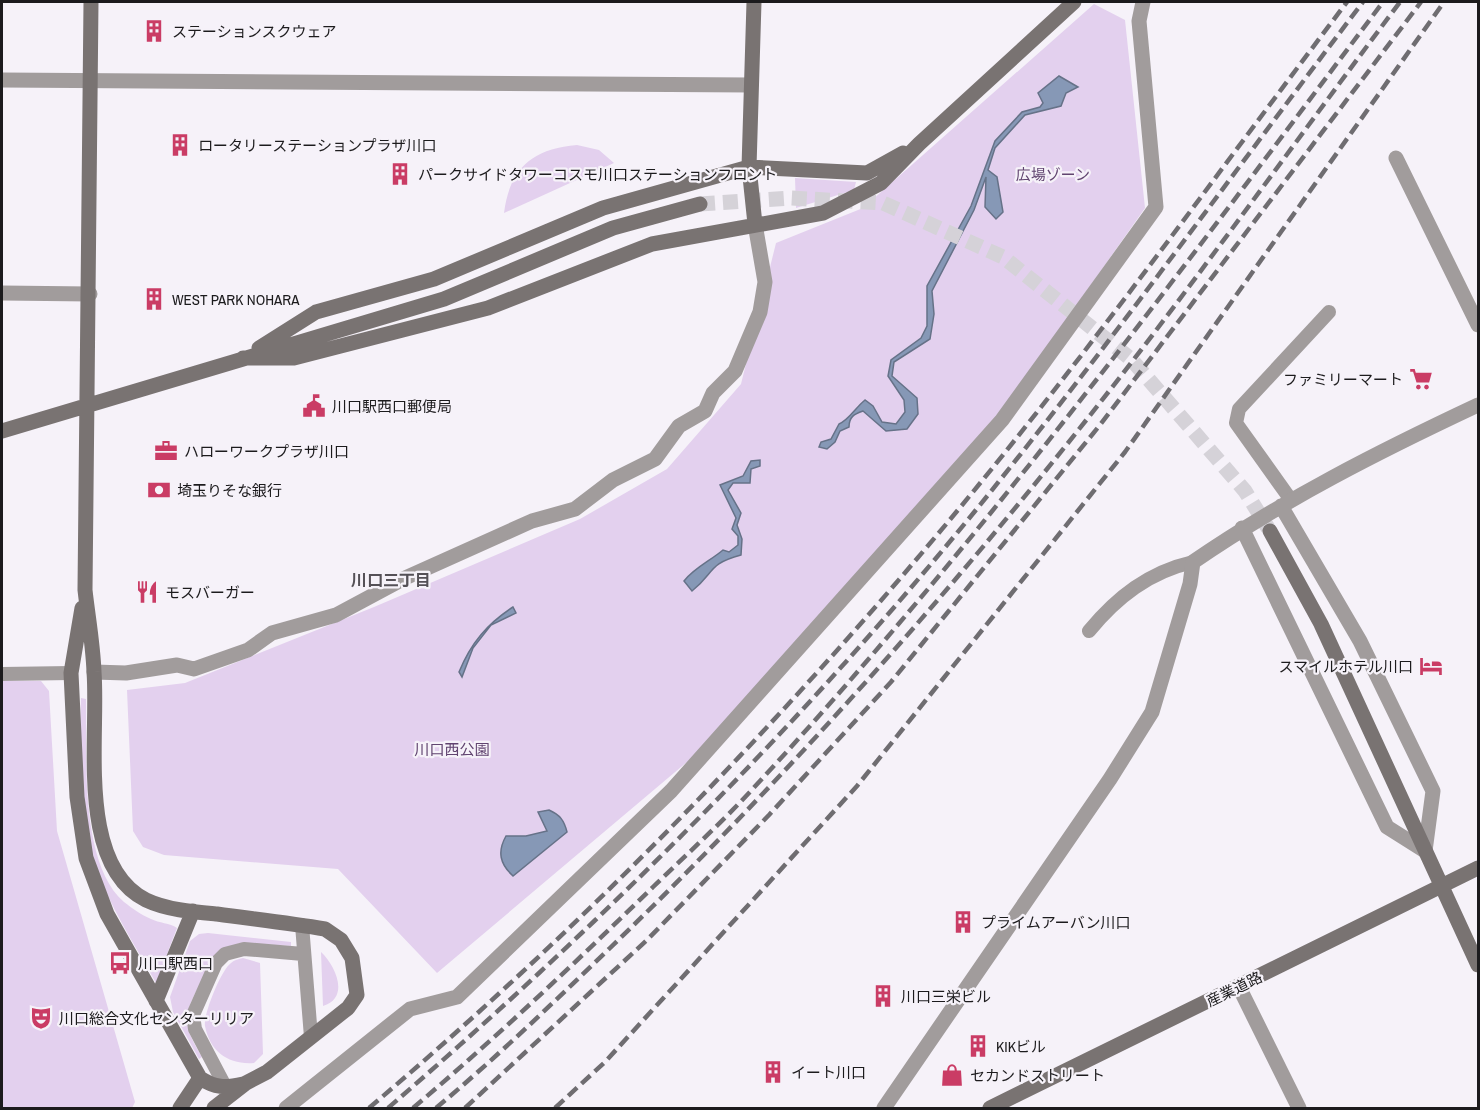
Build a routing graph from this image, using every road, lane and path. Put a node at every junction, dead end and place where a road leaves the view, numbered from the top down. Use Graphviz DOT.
graph roads {
  1 [pos="91,2"];
  2 [pos="754,2"];
  3 [pos="1074,2"];
  4 [pos="1143,2"];
  5 [pos="2,80"];
  6 [pos="90,80"];
  7 [pos="751,85"];
  8 [pos="919,144"];
  9 [pos="1396,158"];
  10 [pos="749,167"];
  11 [pos="700,204"];
  12 [pos="754,224"];
  13 [pos="2,293"];
  14 [pos="90,294"];
  15 [pos="1329,312"];
  16 [pos="1479,325"];
  17 [pos="243,358"];
  18 [pos="87,404"];
  19 [pos="1479,405"];
  20 [pos="2,431"];
  21 [pos="1286,503"];
  22 [pos="1242,528"];
  23 [pos="1270,531"];
  24 [pos="1193,562"];
  25 [pos="85,590"];
  26 [pos="1089,631"];
  27 [pos="94,672"];
  28 [pos="2,674"];
  29 [pos="71,674"];
  30 [pos="1425,851"];
  31 [pos="1479,868"];
  32 [pos="1443,885"];
  33 [pos="193,911"];
  34 [pos="302,925"];
  35 [pos="303,954"];
  36 [pos="1479,965"];
  37 [pos="1239,987"];
  38 [pos="156,1001"];
  39 [pos="311,1037"];
  40 [pos="200,1078"];
  41 [pos="246,1083"];
  42 [pos="226,1088"];
  43 [pos="180,1108"];
  44 [pos="214,1108"];
  45 [pos="286,1108"];
  46 [pos="884,1108"];
  47 [pos="990,1108"];
  48 [pos="1299,1108"];
  1 -- 6 [label="street"];
  2 -- 7 [label="street"];
  3 -- 8 [label="street"];
  4 -- 45 [label="street"];
  5 -- 6 [label="street"];
  6 -- 7 [label="street"];
  6 -- 14 [label="street"];
  7 -- 10 [label="street"];
  8 -- 10 [label="street"];
  8 -- 12 [label="street"];
  9 -- 16 [label="street"];
  10 -- 12 [label="street"];
  10 -- 17 [label="street"];
  11 -- 17 [label="street"];
  12 -- 17 [label="street"];
  12 -- 27 [label="street"];
  13 -- 14 [label="street"];
  14 -- 18 [label="street"];
  15 -- 21 [label="lane"];
  17 -- 18 [label="street"];
  18 -- 20 [label="street"];
  18 -- 25 [label="street"];
  19 -- 21 [label="street"];
  21 -- 22 [label="street"];
  21 -- 30 [label="street"];
  22 -- 24 [label="street"];
  22 -- 30 [label="street"];
  23 -- 30 [label="street"];
  24 -- 26 [label="lane"];
  24 -- 46 [label="street"];
  25 -- 27 [label="street"];
  25 -- 29 [label="street"];
  27 -- 33 [label="street"];
  28 -- 29 [label="lane"];
  29 -- 38 [label="street"];
  30 -- 32 [label="street"];
  31 -- 32 [label="street, 産業道路"];
  32 -- 36 [label="street"];
  32 -- 37 [label="street, 産業道路"];
  33 -- 34 [label="street"];
  33 -- 38 [label="street"];
  34 -- 35 [label="lane"];
  34 -- 39 [label="street"];
  35 -- 39 [label="lane"];
  35 -- 42 [label="lane"];
  37 -- 47 [label="street, 産業道路"];
  37 -- 48 [label="street"];
  38 -- 40 [label="street"];
  39 -- 41 [label="street"];
  40 -- 42 [label="street"];
  40 -- 43 [label="street"];
  41 -- 42 [label="street"];
  41 -- 44 [label="street"];
}
